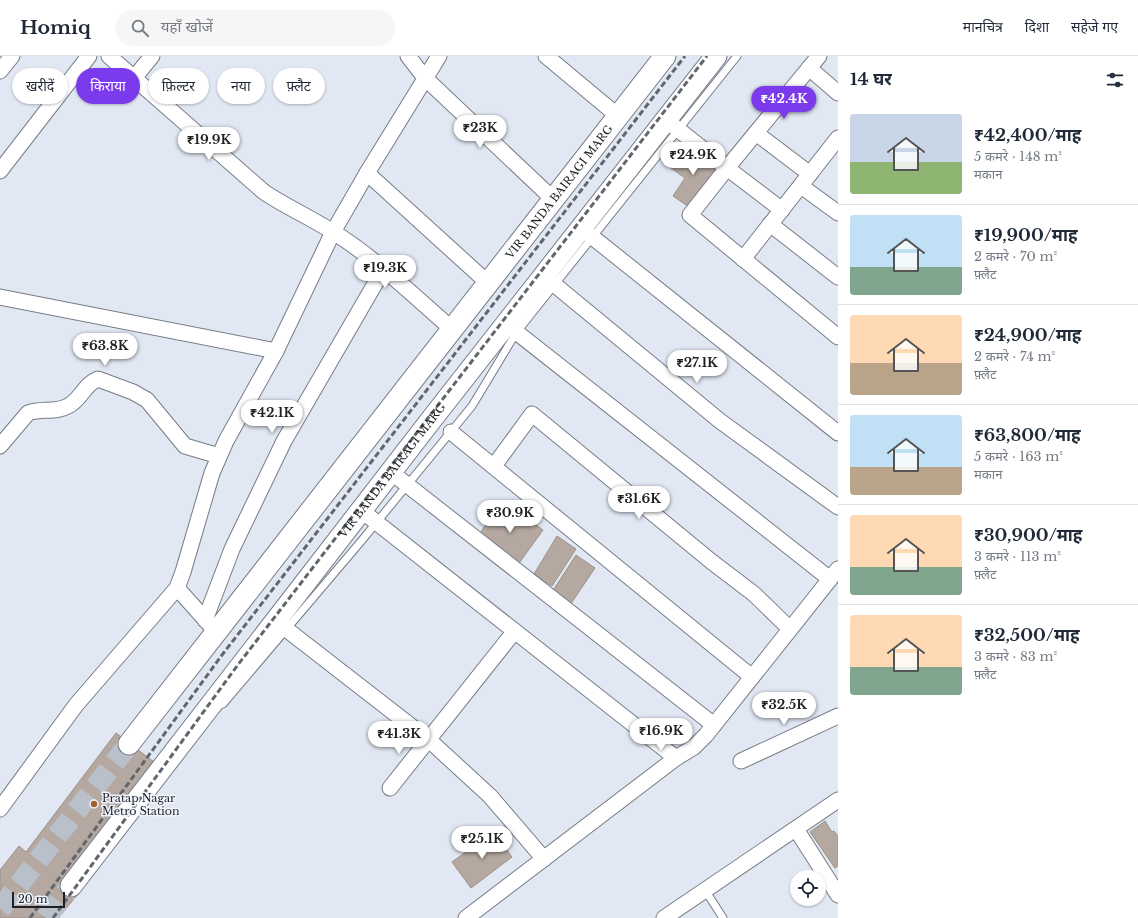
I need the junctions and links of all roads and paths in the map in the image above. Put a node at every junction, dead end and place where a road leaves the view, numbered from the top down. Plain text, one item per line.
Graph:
1 (12, 56) edge
2 (89, 56) edge
3 (109, 56) edge
4 (152, 56) edge
5 (408, 56) edge
6 (439, 56) edge
7 (546, 56) edge
8 (665, 56) edge
9 (716, 56) edge
10 (737, 56) edge
11 (819, 56) edge
12 (123, 68) edge
13 (809, 68) junction
14 (0, 70) edge
15 (140, 71) edge
16 (425, 78) junction
17 (140, 83) edge
18 (838, 93) edge
19 (618, 116) junction
20 (672, 125) junction
21 (756, 132) junction
22 (838, 138) edge
23 (832, 156) edge
24 (727, 168) junction
25 (0, 171) edge
26 (367, 173) junction
27 (805, 180) junction
28 (553, 199) junction
29 (782, 210) junction
30 (838, 214) edge
31 (770, 224) junction
32 (333, 232) junction
33 (587, 232) junction
34 (743, 259) junction
35 (383, 270) junction
36 (838, 277) edge
37 (549, 280) junction
38 (488, 283) junction
39 (0, 297) edge
40 (511, 328) junction
41 (452, 329) junction
42 (838, 335) edge
43 (276, 351) junction
44 (451, 432) junction
45 (838, 433) edge
46 (0, 446) edge
47 (219, 456) junction
48 (494, 466) junction
49 (400, 479) junction
50 (838, 507) edge
51 (369, 517) junction
52 (834, 574) edge
53 (177, 588) junction
54 (211, 626) junction
55 (282, 626) junction
56 (790, 629) junction
57 (514, 632) junction
58 (752, 677) junction
59 (838, 716) edge
60 (714, 725) junction
61 (429, 740) junction
62 (129, 744) tunnel mouth
63 (676, 758) junction
64 (741, 761) dead end
65 (390, 788) dead end
66 (838, 800) edge
67 (0, 809) edge
68 (796, 829) junction
69 (544, 860) junction
70 (71, 886) tunnel mouth
71 (705, 890) junction
72 (838, 895) edge
73 (466, 918) edge
74 (664, 918) edge
75 (723, 918) edge

1 - 14 street
2 - 25 street
3 - 12 street
4 - 15 street
5 - 16 street
6 - 16 street
7 - 19 street
8 - 19 main road, VIR BANDA BAIRAGI MARG
9 - 20 main road, VIR BANDA BAIRAGI MARG
10 - 20 lane
11 - 13 street
13 - 18 street
13 - 21 street
16 - 26 street
16 - 28 street
17 - 32 street
19 - 28 main road, VIR BANDA BAIRAGI MARG
20 - 24 street
20 - 33 main road, VIR BANDA BAIRAGI MARG
21 - 24 street
21 - 27 street
22 - 23 street
23 - 27 street
24 - 29 street
24 - 34 street
26 - 32 street
26 - 38 street
27 - 29 street
27 - 30 street
28 - 38 main road, VIR BANDA BAIRAGI MARG
29 - 31 street
31 - 34 street
31 - 36 street
32 - 35 street
32 - 43 street
33 - 37 main road, VIR BANDA BAIRAGI MARG
33 - 45 street
34 - 42 street
35 - 41 street
35 - 54 street
37 - 40 main road, VIR BANDA BAIRAGI MARG
37 - 50 street
38 - 41 main road, VIR BANDA BAIRAGI MARG
39 - 43 street
40 - 44 lane
40 - 49 main road, VIR BANDA BAIRAGI MARG
40 - 52 street
41 - 54 main road, VIR BANDA BAIRAGI MARG
43 - 47 street
44 - 48 street
44 - 49 lane
46 - 47 street
47 - 53 street
48 - 56 street
48 - 58 street
49 - 51 main road, VIR BANDA BAIRAGI MARG
49 - 60 street
51 - 55 main road, VIR BANDA BAIRAGI MARG
51 - 57 street
52 - 56 street
53 - 54 street
53 - 67 street
54 - 62 main road, VIR BANDA BAIRAGI MARG
55 - 61 street
55 - 70 main road, VIR BANDA BAIRAGI MARG
56 - 58 street
57 - 61 street
57 - 63 street
58 - 60 street
59 - 64 street
60 - 63 street
61 - 65 street
61 - 69 street
63 - 69 street
66 - 68 street
68 - 71 street
68 - 72 street
69 - 73 street
71 - 74 street
71 - 75 lane

